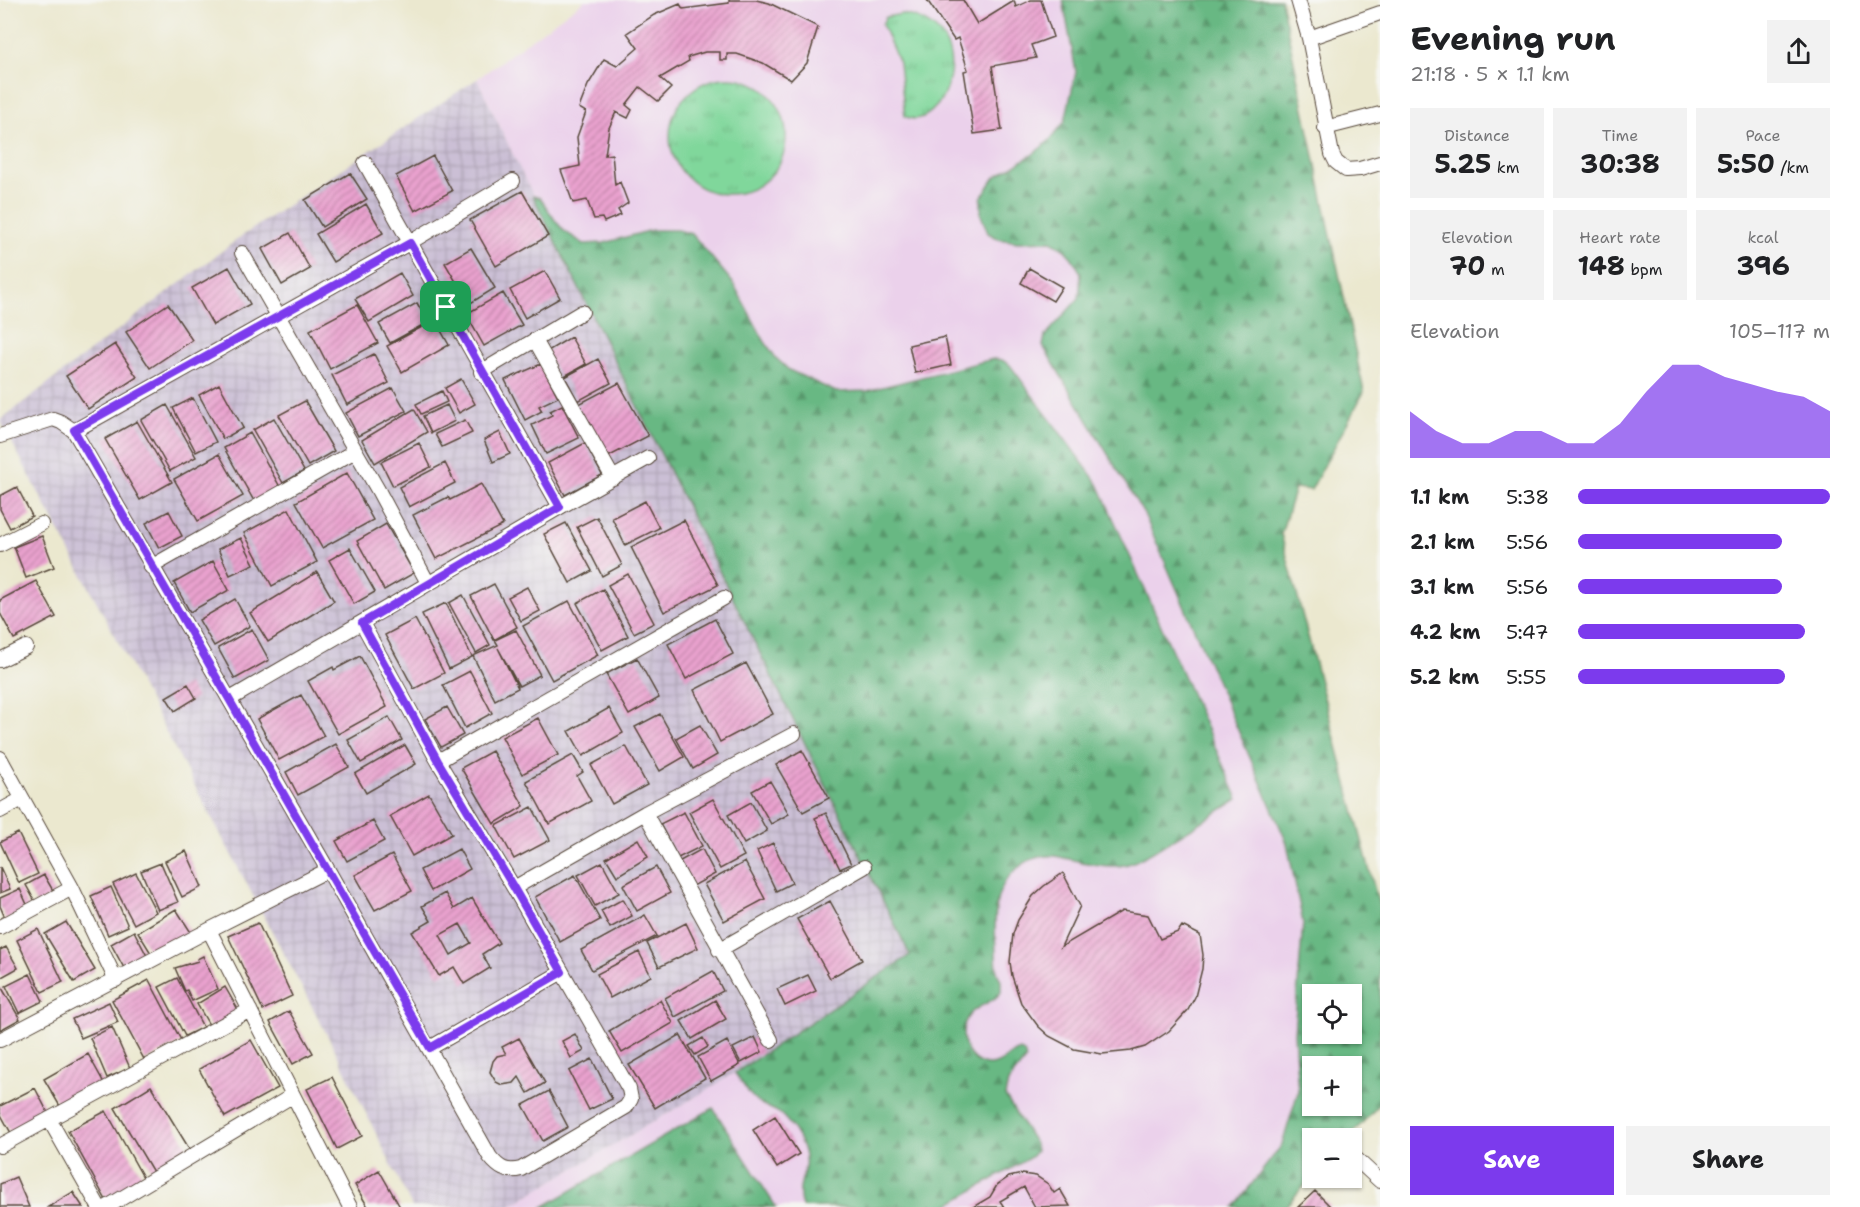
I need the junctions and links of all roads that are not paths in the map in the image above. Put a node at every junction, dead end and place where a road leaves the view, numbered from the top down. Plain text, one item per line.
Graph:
1 (1298, 0) edge
2 (1380, 13) edge
3 (1309, 38) junction
4 (1380, 114) edge
5 (1325, 128) junction
6 (364, 163) dead end
7 (1380, 163) edge
8 (513, 181) dead end
9 (410, 243) junction
10 (242, 253) dead end
11 (582, 312) dead end
12 (278, 315) junction
13 (536, 340) junction
14 (481, 372) junction
15 (74, 430) junction
16 (0, 436) edge
17 (355, 451) junction
18 (648, 458) dead end
19 (613, 478) junction
20 (560, 507) junction
21 (41, 524) dead end
22 (0, 545) edge
23 (151, 567) junction
24 (428, 583) junction
25 (724, 598) dead end
26 (362, 623) junction
27 (26, 647) dead end
28 (0, 660) edge
29 (230, 699) junction
30 (794, 734) dead end
31 (0, 758) edge
32 (438, 761) junction
33 (22, 798) junction
34 (0, 811) edge
35 (645, 813) junction
36 (864, 867) dead end
37 (328, 870) junction
38 (72, 888) junction
39 (514, 888) junction
40 (0, 927) edge
41 (209, 930) junction
42 (720, 950) junction
43 (562, 972) junction
44 (116, 980) junction
45 (250, 1011) junction
46 (0, 1040) edge
47 (771, 1040) dead end
48 (430, 1048) junction
49 (292, 1096) junction
50 (50, 1119) junction
51 (0, 1146) edge
52 (1362, 1164) edge
53 (1380, 1181) edge
54 (99, 1207) edge
55 (107, 1207) edge
56 (350, 1207) edge

1 - 3 street
2 - 3 street
3 - 5 street
4 - 5 street
5 - 7 street
6 - 9 street
8 - 9 street
9 - 12 street
9 - 14 street
10 - 12 street
11 - 13 street
12 - 15 street
12 - 17 street
13 - 14 street
13 - 19 street
14 - 20 street
15 - 16 street
15 - 23 street
17 - 23 street
17 - 24 street
18 - 19 street
19 - 20 street
20 - 24 street
21 - 22 street
23 - 29 street
24 - 26 street
25 - 32 street
26 - 29 street
26 - 32 street
27 - 28 street
29 - 37 street
30 - 35 street
31 - 33 street
32 - 39 street
33 - 34 street
33 - 38 street
35 - 39 street
35 - 42 street
36 - 42 street
37 - 41 street
37 - 48 street
38 - 40 street
38 - 44 street
39 - 43 street
41 - 44 street
41 - 45 street
42 - 47 street
43 - 48 street
43 - 48 street
44 - 46 street
45 - 49 street
45 - 50 street
49 - 55 street
49 - 56 street
50 - 51 street
50 - 54 street
52 - 53 street

